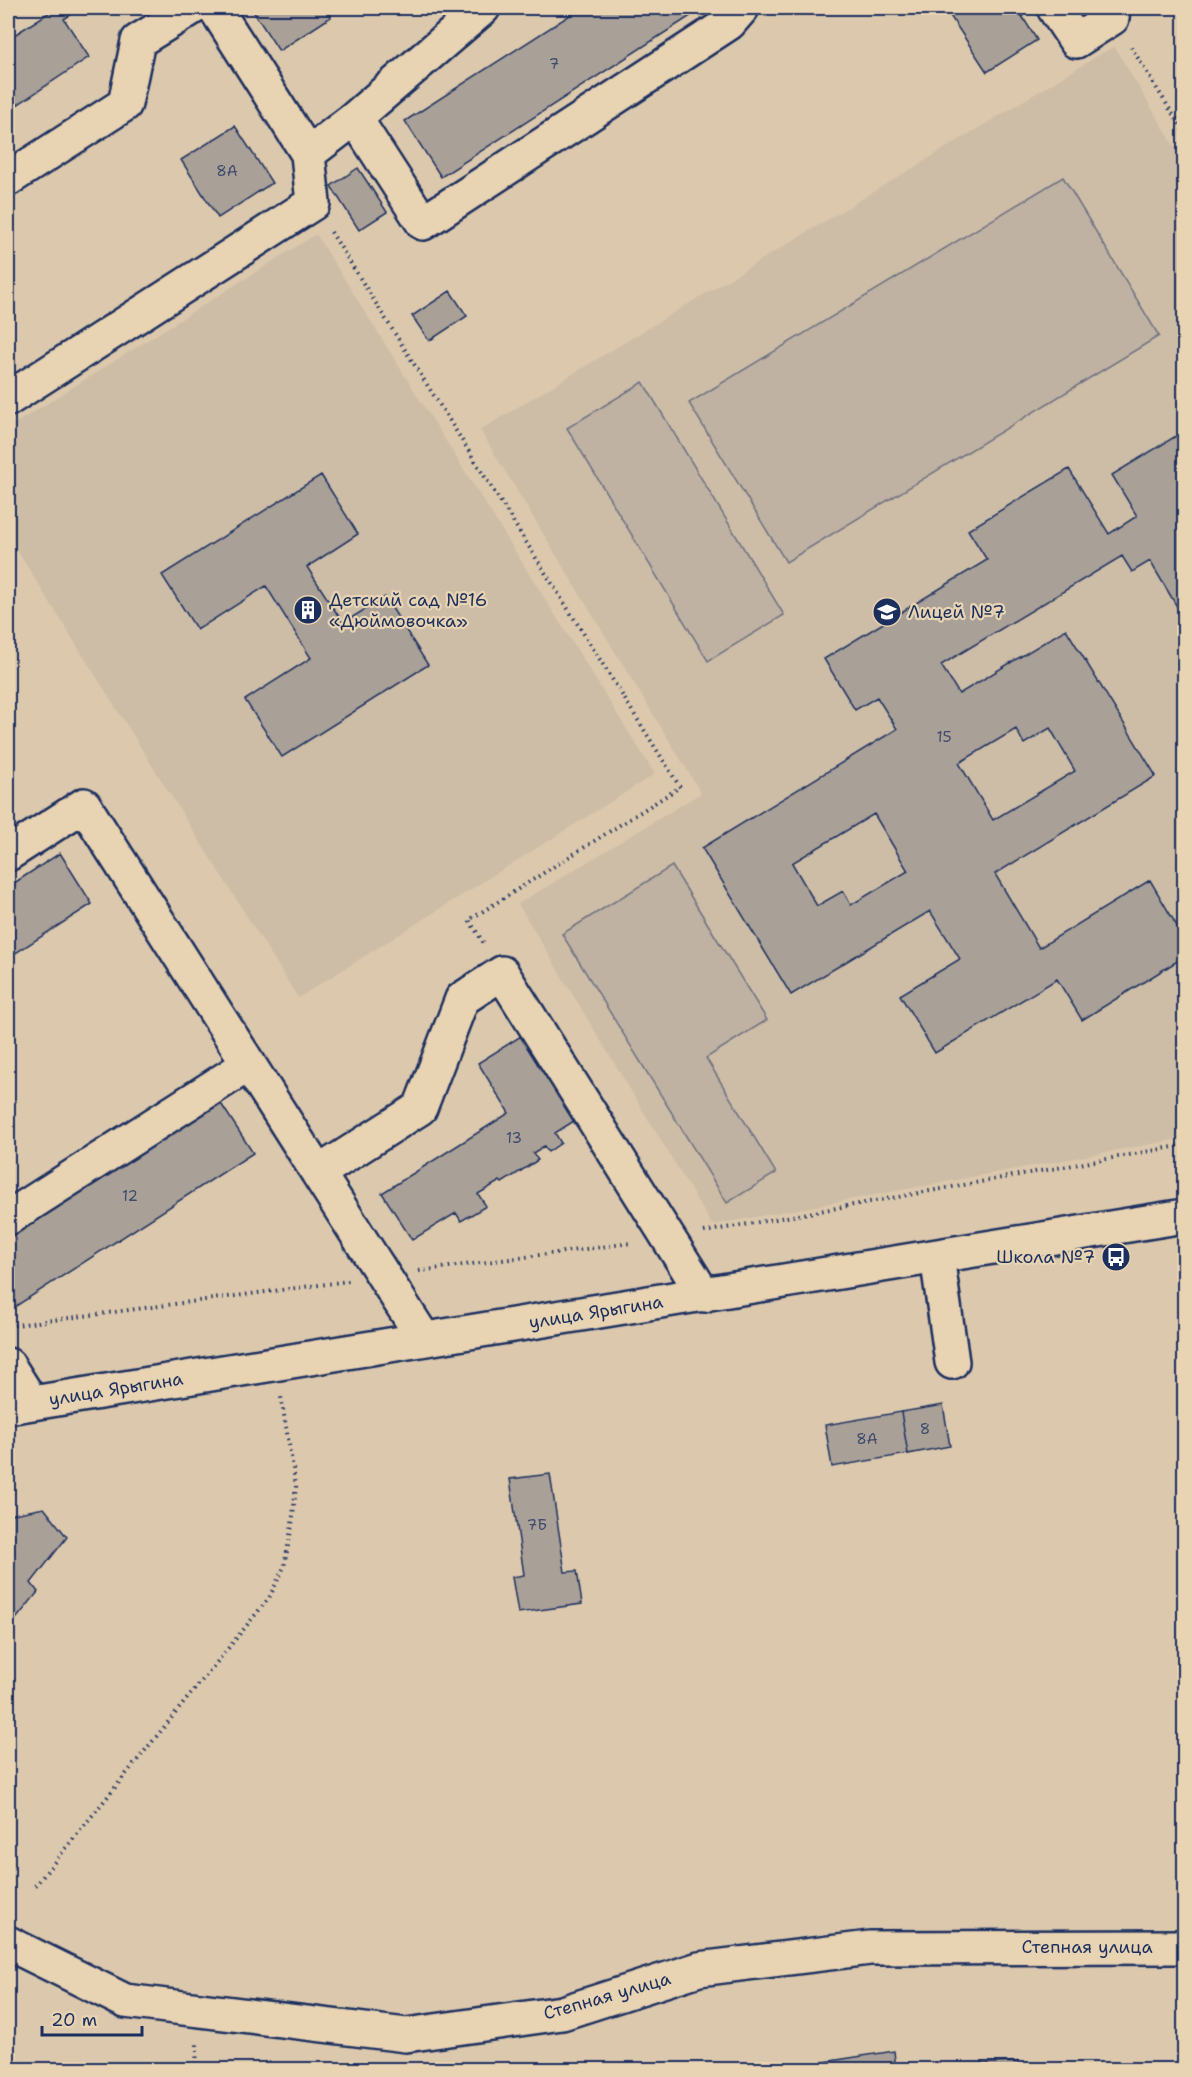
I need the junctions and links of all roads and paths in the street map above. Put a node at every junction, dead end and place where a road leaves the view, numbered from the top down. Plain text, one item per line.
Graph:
1 (192, 8) edge
2 (214, 8) edge
3 (483, 8) edge
4 (742, 8) edge
5 (1054, 8) edge
6 (1113, 13) edge
7 (355, 118) junction
8 (1185, 132) edge
9 (308, 154) junction
10 (8, 179) edge
11 (314, 203) junction
12 (8, 399) edge
13 (8, 854) edge
14 (469, 920) dead end
15 (249, 1064) junction
16 (1185, 1144) edge
17 (318, 1173) junction
18 (1185, 1216) edge
19 (8, 1218) edge
20 (668, 1238) junction
21 (937, 1256) junction
22 (384, 1276) junction
23 (704, 1295) junction
24 (8, 1326) edge
25 (424, 1339) junction
26 (952, 1362) dead end
27 (275, 1363) junction
28 (8, 1365) edge
29 (20, 1405) edge
30 (35, 1886) dead end
31 (8, 1943) edge
32 (1185, 1947) edge

1 - 10 street
2 - 9 street
3 - 7 street
4 - 7 street
5 - 6 street
6 - 8 path
7 - 9 street
9 - 11 street
11 - 12 street
11 - 14 path
13 - 15 street
15 - 17 street
15 - 19 street
16 - 20 path
17 - 20 street
17 - 22 street
18 - 21 street, улица Ярыгина
20 - 22 path
20 - 23 street
21 - 23 street, улица Ярыгина
21 - 26 street
22 - 24 path
22 - 25 street
23 - 25 street, улица Ярыгина
25 - 27 street, улица Ярыгина
27 - 29 street, улица Ярыгина
27 - 30 path
28 - 29 street
31 - 32 street, Степная улица

